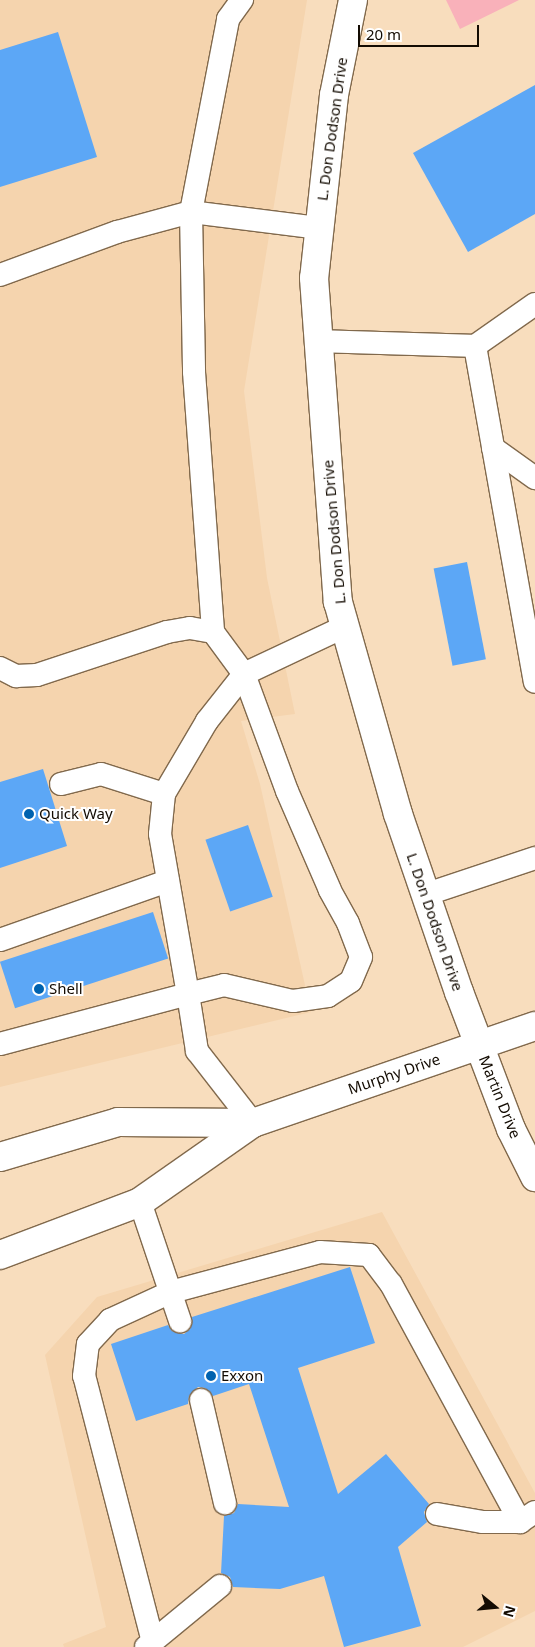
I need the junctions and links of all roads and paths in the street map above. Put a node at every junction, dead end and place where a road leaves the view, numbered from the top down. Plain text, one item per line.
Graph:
1 (242, 0) edge
2 (353, 0) edge
3 (191, 212) junction
4 (320, 228) junction
5 (0, 275) edge
6 (535, 304) edge
7 (319, 341) junction
8 (475, 346) junction
9 (493, 448) junction
10 (535, 478) edge
11 (344, 627) junction
12 (213, 632) junction
13 (0, 668) edge
14 (244, 674) junction
15 (535, 682) edge
16 (61, 784) dead end
17 (164, 794) junction
18 (535, 858) edge
19 (168, 881) junction
20 (426, 894) junction
21 (0, 940) edge
22 (188, 994) junction
23 (535, 1026) edge
24 (0, 1044) edge
25 (478, 1045) junction
26 (253, 1123) junction
27 (0, 1157) edge
28 (535, 1177) edge
29 (140, 1202) junction
30 (0, 1255) edge
31 (171, 1292) junction
32 (180, 1321) dead end
33 (201, 1400) dead end
34 (225, 1503) dead end
35 (437, 1514) dead end
36 (528, 1517) edge
37 (220, 1586) dead end
38 (149, 1644) edge

1 - 3 lane
2 - 4 street, L. Don Dodson Drive
3 - 4 lane
3 - 5 lane
3 - 12 lane
4 - 7 street, L. Don Dodson Drive
6 - 8 lane
7 - 8 lane
7 - 11 street, L. Don Dodson Drive
8 - 9 lane
9 - 10 lane
9 - 15 lane
11 - 14 lane
11 - 20 street, L. Don Dodson Drive
12 - 13 lane
12 - 14 lane
14 - 17 lane
14 - 22 lane
16 - 17 lane
17 - 19 lane
18 - 20 lane
19 - 21 lane
19 - 22 lane
20 - 25 street, L. Don Dodson Drive
22 - 24 lane
22 - 26 lane
23 - 25 street, Murphy Drive
25 - 26 street, Murphy Drive
25 - 28 street, Martin Drive
26 - 27 street, Murphy Drive
26 - 29 street, Murphy Drive
29 - 30 street, Murphy Drive
29 - 31 lane
31 - 32 lane
31 - 36 lane
31 - 38 lane
33 - 34 lane
35 - 36 lane
37 - 38 lane

